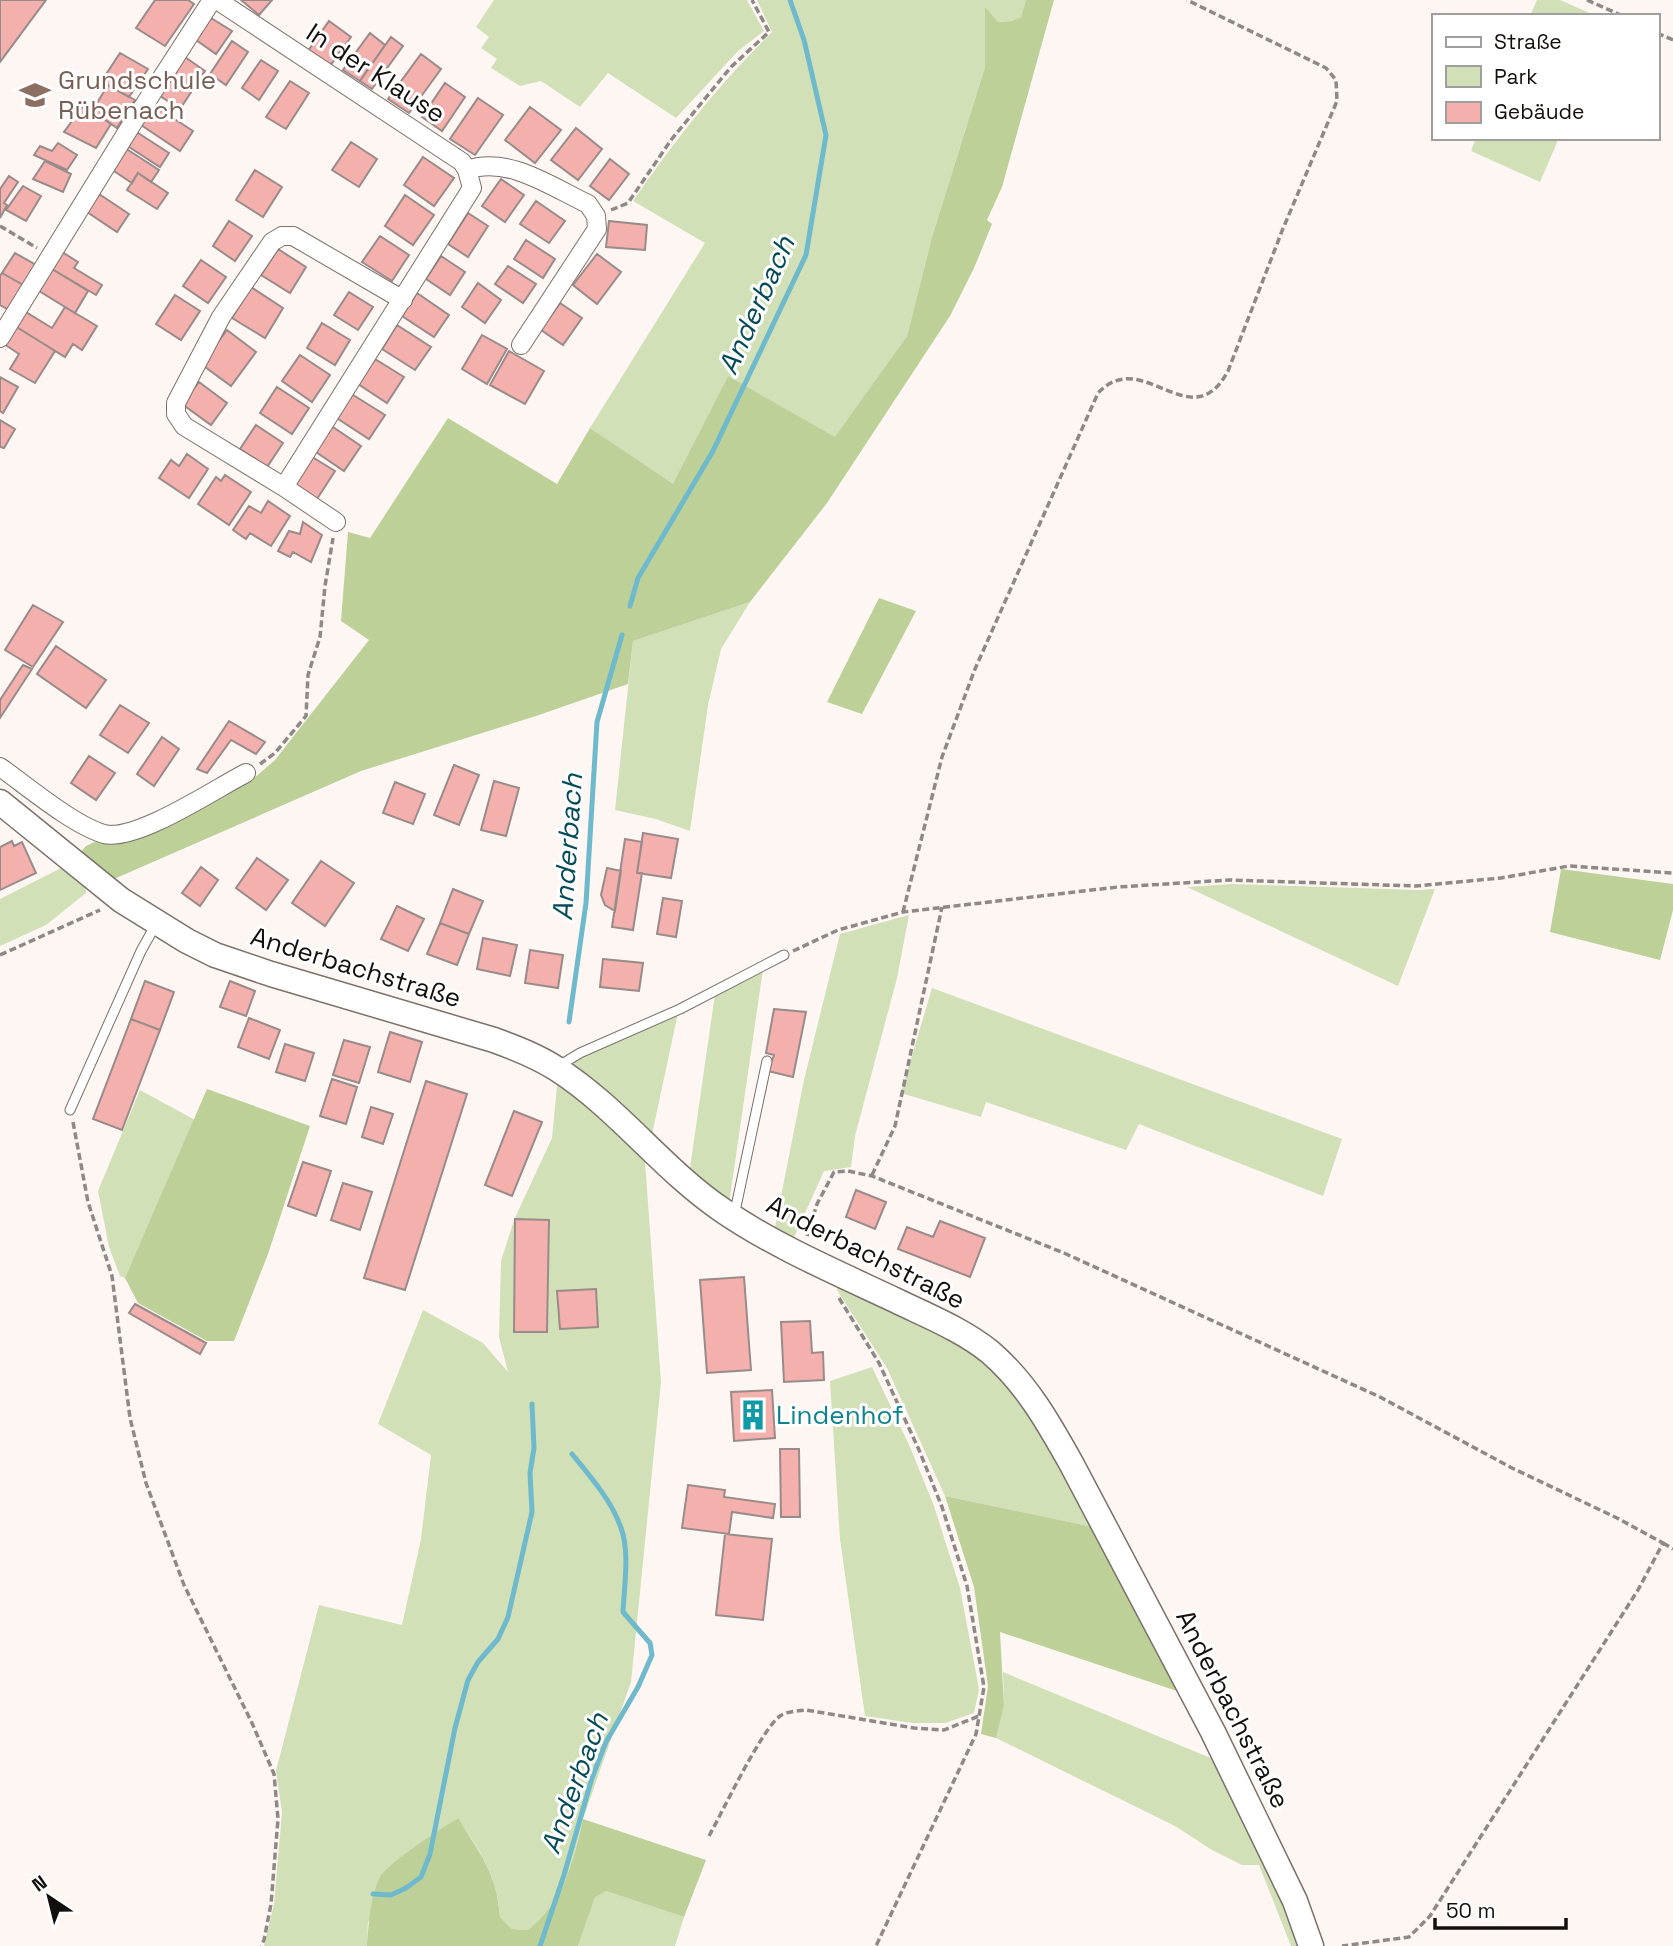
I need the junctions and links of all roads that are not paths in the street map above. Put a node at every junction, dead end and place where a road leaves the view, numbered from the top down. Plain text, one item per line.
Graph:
1 (212, 0) edge
2 (218, 0) edge
3 (467, 170) junction
4 (403, 300) junction
5 (0, 338) edge
6 (521, 346) dead end
7 (284, 487) junction
8 (336, 522) road end
9 (0, 767) edge
10 (246, 773) road end
11 (1, 804) edge
12 (156, 922) junction
13 (784, 955) road end
14 (767, 1061) dead end
15 (556, 1068) junction
16 (70, 1110) road end
17 (734, 1218) junction
18 (1311, 1946) edge

1 - 5 street
2 - 3 street, In der Klause
3 - 4 street
3 - 6 street
4 - 7 street
4 - 7 street
7 - 8 street
9 - 10 street
11 - 12 main road, Anderbachstraße
12 - 15 main road, Anderbachstraße
12 - 16 lane
13 - 15 lane
14 - 17 lane
15 - 17 main road, Anderbachstraße
17 - 18 main road, Anderbachstraße

